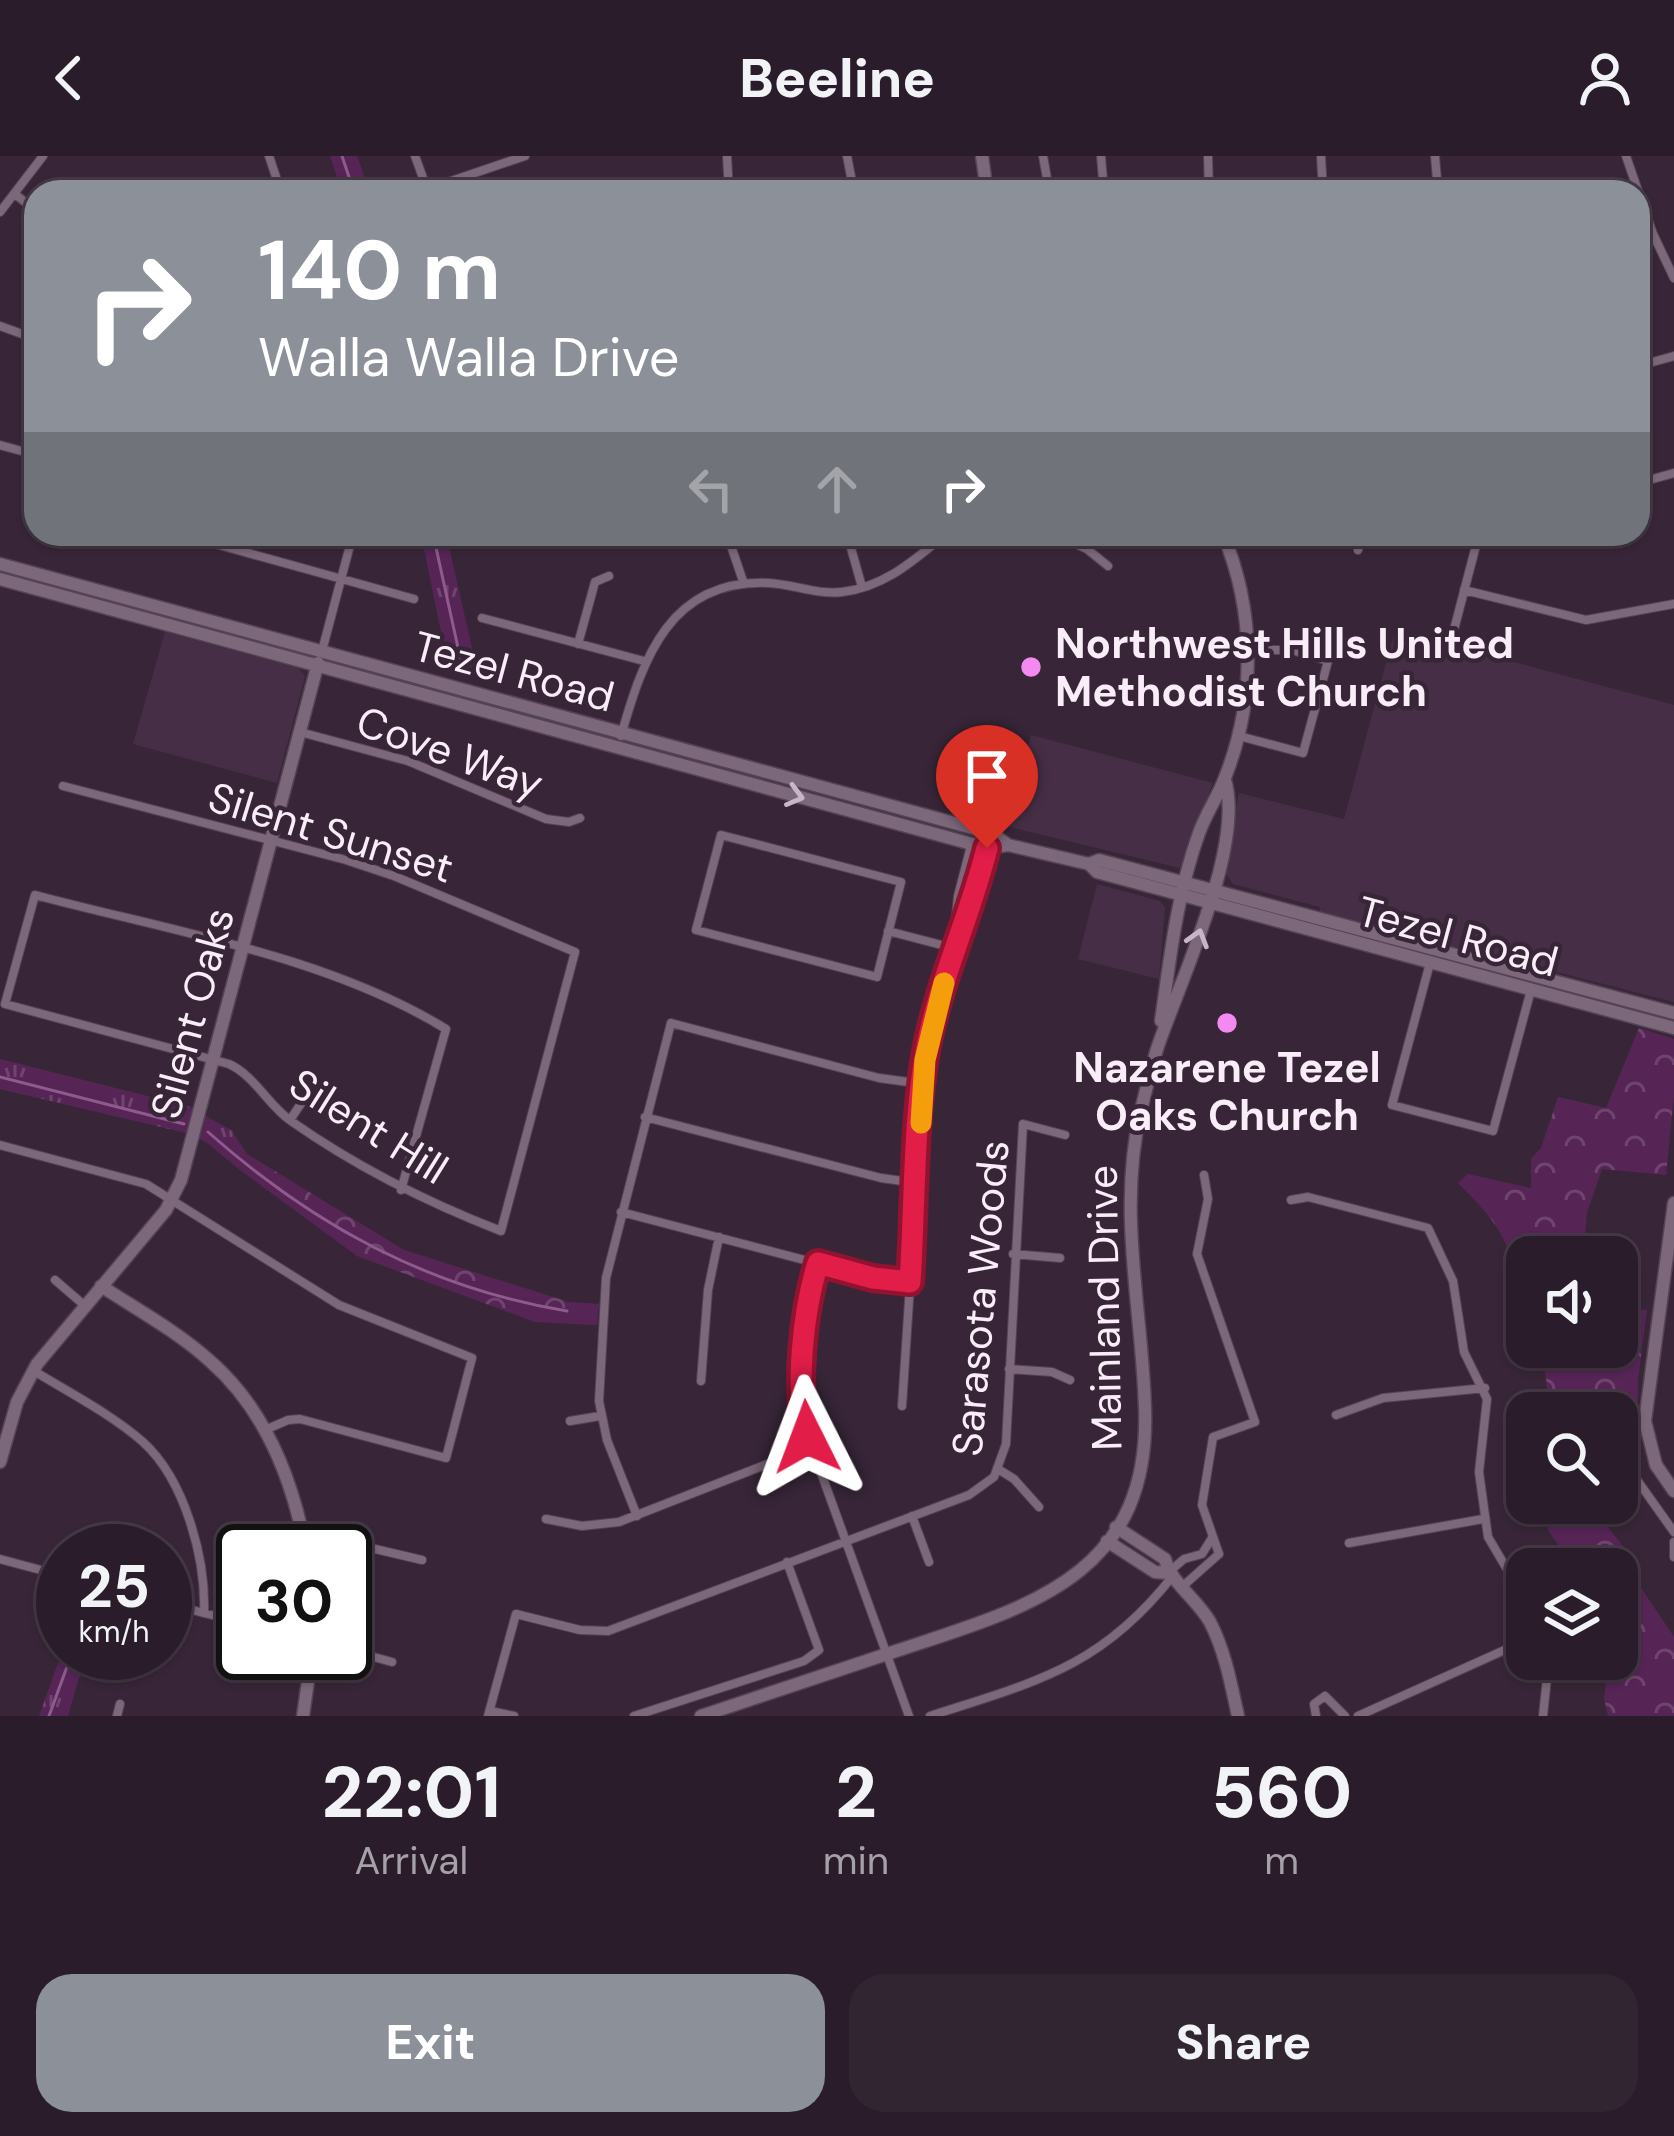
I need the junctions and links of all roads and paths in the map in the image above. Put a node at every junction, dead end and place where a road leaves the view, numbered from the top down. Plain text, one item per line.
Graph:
1 (525, 156) edge
2 (456, 180) edge
3 (24, 182) edge
4 (15, 194) junction
5 (24, 201) edge
6 (0, 212) edge
7 (1650, 225) edge
8 (1653, 234) junction
9 (1650, 235) edge
10 (1674, 243) edge
11 (1660, 249) junction
12 (1674, 278) edge
13 (229, 546) edge
14 (350, 546) edge
15 (732, 546) edge
16 (850, 546) edge
17 (931, 546) edge
18 (1080, 546) edge
19 (1227, 546) edge
20 (1359, 546) edge
21 (1476, 546) edge
22 (1358, 550) dead end
23 (0, 564) edge
24 (1108, 566) dead end
25 (609, 575) dead end
26 (342, 578) junction
27 (0, 579) edge
28 (745, 584) junction
29 (862, 587) junction
30 (1464, 590) junction
31 (414, 598) dead end
32 (1674, 604) edge
33 (482, 618) dead end
34 (578, 644) junction
35 (1450, 644) dead end
36 (1248, 650) junction
37 (320, 659) junction
38 (644, 661) junction
39 (300, 732) junction
40 (1239, 736) junction
41 (619, 741) junction
42 (1225, 780) junction
43 (63, 786) dead end
44 (580, 818) dead end
45 (976, 829) junction
46 (991, 832) junction
47 (272, 841) junction
48 (972, 844) junction
49 (1008, 845) junction
50 (987, 848) junction
51 (1184, 888) junction
52 (1210, 895) junction
53 (888, 932) junction
54 (952, 948) junction
55 (243, 950) junction
56 (1430, 963) junction
57 (1531, 990) junction
58 (1674, 1013) edge
59 (1674, 1028) edge
60 (1156, 1052) junction
61 (214, 1060) junction
62 (923, 1084) junction
63 (304, 1099) dead end
64 (645, 1117) junction
65 (290, 1120) junction
66 (1065, 1135) dead end
67 (0, 1144) edge
68 (1204, 1175) dead end
69 (917, 1183) junction
70 (401, 1190) junction
71 (173, 1198) junction
72 (1292, 1200) dead end
73 (1674, 1203) edge
74 (621, 1211) junction
75 (1673, 1219) edge
76 (501, 1231) joint
77 (719, 1237) junction
78 (1013, 1254) junction
79 (1060, 1258) dead end
80 (818, 1263) junction
81 (55, 1280) dead end
82 (910, 1282) junction
83 (101, 1286) junction
84 (84, 1305) junction
85 (1009, 1369) junction
86 (33, 1370) junction
87 (1070, 1380) dead end
88 (701, 1381) dead end
89 (1484, 1388) junction
90 (902, 1406) dead end
91 (1336, 1415) dead end
92 (601, 1416) junction
93 (570, 1421) dead end
94 (265, 1430) junction
95 (811, 1447) junction
96 (0, 1462) edge
97 (998, 1469) junction
98 (1638, 1481) edge
99 (1674, 1491) edge
100 (1039, 1508) dead end
101 (637, 1516) junction
102 (912, 1516) junction
103 (546, 1519) dead end
104 (1484, 1519) junction
105 (299, 1524) edge
106 (1116, 1527) junction
107 (1674, 1532) edge
108 (1212, 1537) junction
109 (1107, 1541) junction
110 (847, 1542) junction
111 (1674, 1542) edge
112 (1349, 1543) dead end
113 (372, 1548) edge
114 (1674, 1557) edge
115 (0, 1559) edge
116 (422, 1560) dead end
117 (787, 1562) junction
118 (929, 1562) dead end
119 (36, 1569) edge
120 (1506, 1573) edge
121 (1175, 1579) junction
122 (192, 1610) edge
123 (204, 1613) junction
124 (216, 1616) edge
125 (1506, 1649) edge
126 (889, 1654) junction
127 (372, 1656) edge
128 (392, 1662) dead end
129 (308, 1680) edge
130 (1547, 1680) edge
131 (120, 1704) dead end
132 (489, 1713) edge
133 (117, 1716) edge
134 (303, 1716) edge
135 (514, 1716) edge
136 (634, 1716) edge
137 (701, 1716) edge
138 (909, 1716) edge
139 (930, 1716) edge
140 (1238, 1716) edge
141 (1316, 1716) edge
142 (1345, 1716) edge
143 (1358, 1716) edge
144 (1543, 1716) edge

1 - 2 street
3 - 4 street
4 - 5 street
4 - 6 street
7 - 8 street
8 - 9 street
8 - 11 street
10 - 11 street
11 - 12 street
13 - 26 street
14 - 26 street, Silent Oaks
15 - 28 street
16 - 29 street
17 - 29 street
18 - 24 street
19 - 36 main road
20 - 22 street
21 - 30 street
23 - 37 main road, Tezel Road
25 - 34 street
26 - 31 street
26 - 37 street, Silent Oaks
27 - 37 main road, Tezel Road
28 - 29 street
28 - 38 street
30 - 32 street
30 - 35 street
33 - 34 street
34 - 38 street
36 - 40 main road
36 - 40 street
37 - 39 main road, Silent Oaks
37 - 41 main road, Tezel Road
38 - 41 street
39 - 44 street, Cove Way
39 - 47 main road, Silent Oaks
40 - 42 main road
41 - 45 main road, Tezel Road
41 -> 48 main road, Tezel Road
42 - 51 main road, Mainland Drive
42 - 52 main road, Mainland Drive
43 - 47 street, Silent Sunset
45 - 46 main road, Tezel Road
45 - 48 street
46 - 49 main road, Tezel Road
46 - 50 street
47 - 55 main road, Silent Oaks
47 - 76 street, Silent Sunset
48 - 50 main road, Tezel Road
48 - 54 street
49 - 50 main road, Tezel Road
49 - 51 main road, Tezel Road
50 - 54 street
51 - 52 main road, Tezel Road
51 - 60 main road, Mainland Drive
52 - 56 main road, Tezel Road
52 - 58 main road, Tezel Road
60 -> 52 main road, Mainland Drive
53 - 53 street
53 - 54 street
54 - 62 street
55 - 61 main road, Silent Oaks
55 - 61 street, Silent Hill
55 - 70 street
56 - 57 main road, Tezel Road
56 - 57 street
57 - 59 main road, Tezel Road
60 - 106 main road, Mainland Drive
61 - 65 street, Silent Hill
61 - 71 main road, Silent Oaks
62 - 64 street
62 - 69 street
63 - 65 street
64 - 69 street
64 - 74 street
65 - 70 street, Silent Hill
66 - 78 street, Sarasota Woods
67 - 71 street
68 - 108 street
69 - 82 street
70 - 76 street, Silent Hill
71 - 83 main road, Silent Oaks
71 - 94 street
72 - 89 street
73 - 75 main road
74 - 77 street
74 - 92 street
75 - 99 main road
77 - 80 street
77 - 88 street
78 - 79 street
78 - 85 street, Sarasota Woods
80 - 82 street
80 - 95 street
81 - 84 street
82 - 90 street
83 - 84 main road, Silent Oaks
83 - 94 main road
84 - 86 main road, Silent Oaks
85 - 87 street
85 - 97 street, Sarasota Woods
86 - 96 main road, Silent Oaks
86 - 123 street
89 - 91 street
89 - 104 street
92 - 93 street
92 - 101 street
94 - 105 main road
95 - 101 street
95 - 110 street
97 - 100 street
97 - 102 street, Sarasota Woods
98 - 107 street
101 - 103 street
102 - 110 street, Sarasota Woods
102 - 118 street
104 - 112 street
104 - 120 street
106 - 109 main road, Mainland Drive
106 - 121 main road
108 - 121 street
108 - 121 street
109 - 121 main road
109 - 126 main road, Mainland Drive
110 - 117 street, Sarasota Woods
110 - 126 street
111 - 114 street
113 - 116 street
115 - 119 street
117 - 132 street, Sarasota Woods
117 - 136 street
121 - 139 street
121 - 140 main road
122 - 123 street
123 - 124 street
125 - 143 street
126 - 137 main road, Mainland Drive
126 - 138 street
127 - 128 street
129 - 134 main road
130 - 144 street
131 - 133 street
132 - 135 street
141 - 142 street

